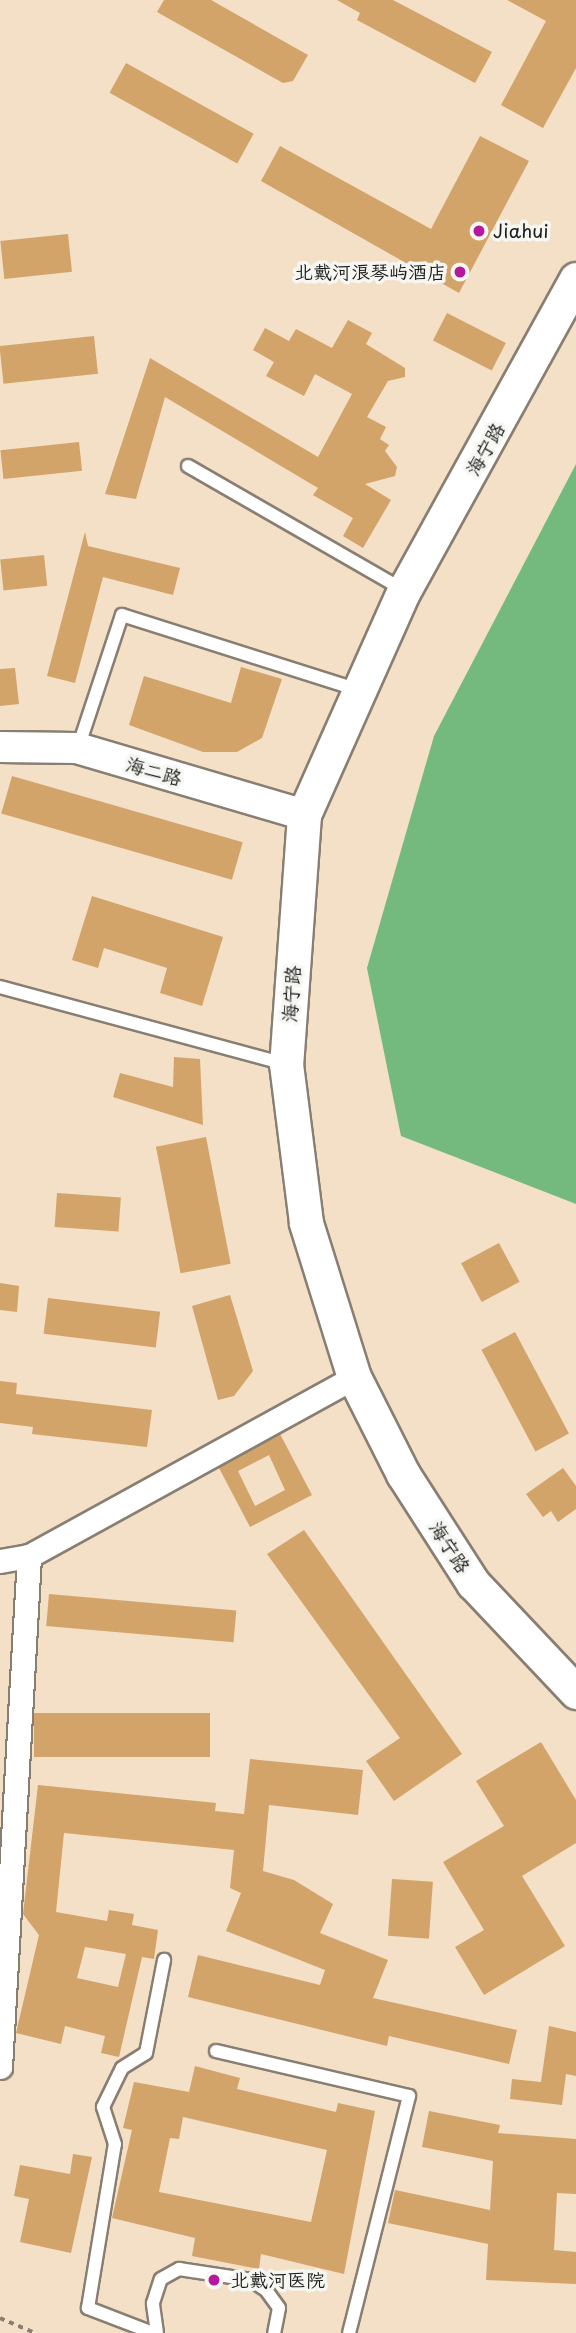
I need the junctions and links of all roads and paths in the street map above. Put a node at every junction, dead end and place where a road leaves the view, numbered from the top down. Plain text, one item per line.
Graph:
1 (576, 279) edge
2 (188, 466) dead end
3 (404, 590) junction
4 (358, 691) junction
5 (0, 747) edge
6 (78, 748) junction
7 (304, 815) junction
8 (0, 987) edge
9 (286, 1064) junction
10 (354, 1377) junction
11 (29, 1556) junction
12 (0, 1561) edge
13 (576, 1692) edge
14 (164, 1960) dead end
15 (216, 2051) dead end
16 (0, 2067) edge
17 (0, 2318) edge
18 (36, 2333) edge
19 (155, 2333) edge
20 (274, 2333) edge
21 (349, 2333) edge

1 - 3 main road, 海宁路
2 - 3 lane
3 - 4 main road, 海宁路
4 - 6 lane
4 - 7 main road, 海宁路
5 - 6 street, 海二路
6 - 7 street, 海二路
7 - 9 main road, 海宁路
8 - 9 lane
9 - 10 main road, 海宁路
10 - 11 street
10 - 13 main road, 海宁路
11 - 12 street
11 - 16 street
14 - 19 lane
15 - 21 lane
17 - 18 path
19 - 20 lane

